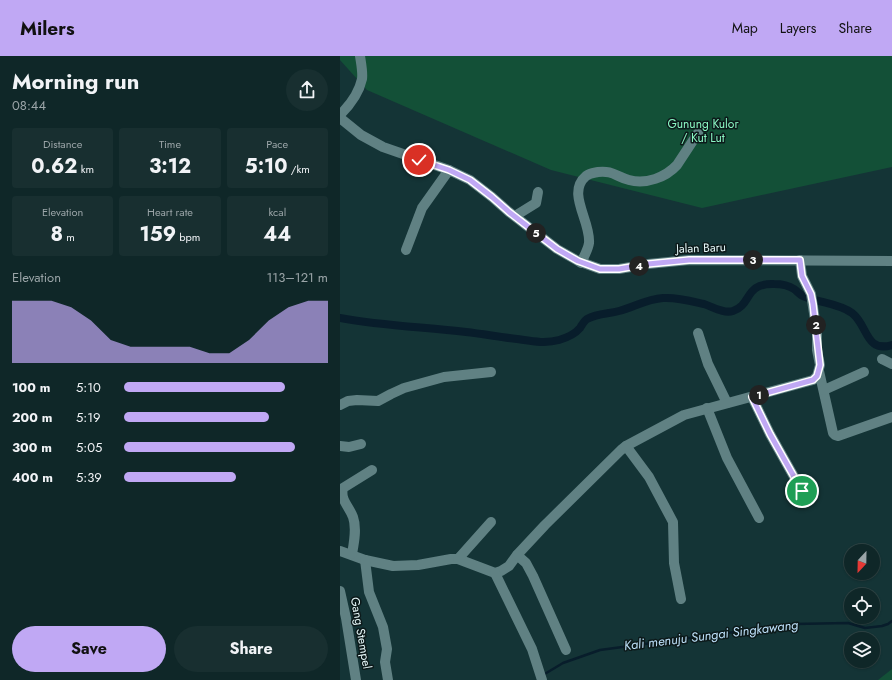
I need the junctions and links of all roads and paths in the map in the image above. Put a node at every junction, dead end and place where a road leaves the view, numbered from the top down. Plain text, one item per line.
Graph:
1 (360, 56) edge
2 (340, 115) edge
3 (340, 118) edge
4 (698, 133) dead end
5 (449, 170) junction
6 (538, 192) dead end
7 (515, 216) junction
8 (406, 250) dead end
9 (800, 260) junction
10 (892, 261) edge
11 (581, 262) junction
12 (698, 333) dead end
13 (882, 359) dead end
14 (892, 364) edge
15 (819, 371) junction
16 (491, 372) dead end
17 (864, 372) dead end
18 (824, 390) junction
19 (752, 397) junction
20 (727, 404) junction
21 (340, 405) edge
22 (707, 408) junction
23 (892, 417) edge
24 (361, 444) dead end
25 (340, 446) edge
26 (626, 446) junction
27 (372, 470) dead end
28 (802, 491) dead end
29 (759, 518) dead end
30 (491, 522) dead end
31 (340, 551) edge
32 (352, 554) junction
33 (517, 555) junction
34 (458, 559) junction
35 (365, 560) junction
36 (495, 573) junction
37 (340, 591) edge
38 (681, 598) dead end
39 (566, 650) dead end
40 (356, 680) edge
41 (388, 680) edge
42 (542, 680) edge

1 - 2 street
3 - 5 street, Jalan Baru
4 - 11 street
5 - 7 street, Jalan Baru
5 - 8 street
6 - 7 street
7 - 11 street, Jalan Baru
9 - 10 street, Jalan Baru
9 - 11 street, Jalan Baru
9 - 15 street
12 - 20 street
13 - 14 street
15 - 18 street
15 - 19 street
16 - 21 street
17 - 18 street
18 - 23 street
19 - 20 street
19 - 28 street
20 - 22 street
22 - 26 street
22 - 29 street
24 - 25 street
26 - 33 street
26 - 38 street
27 - 32 street
30 - 34 street
31 - 32 street
32 - 35 street
33 - 36 street
33 - 39 street
34 - 35 street
34 - 36 street
35 - 41 street
36 - 42 street
37 - 40 street, Gang Stempel

